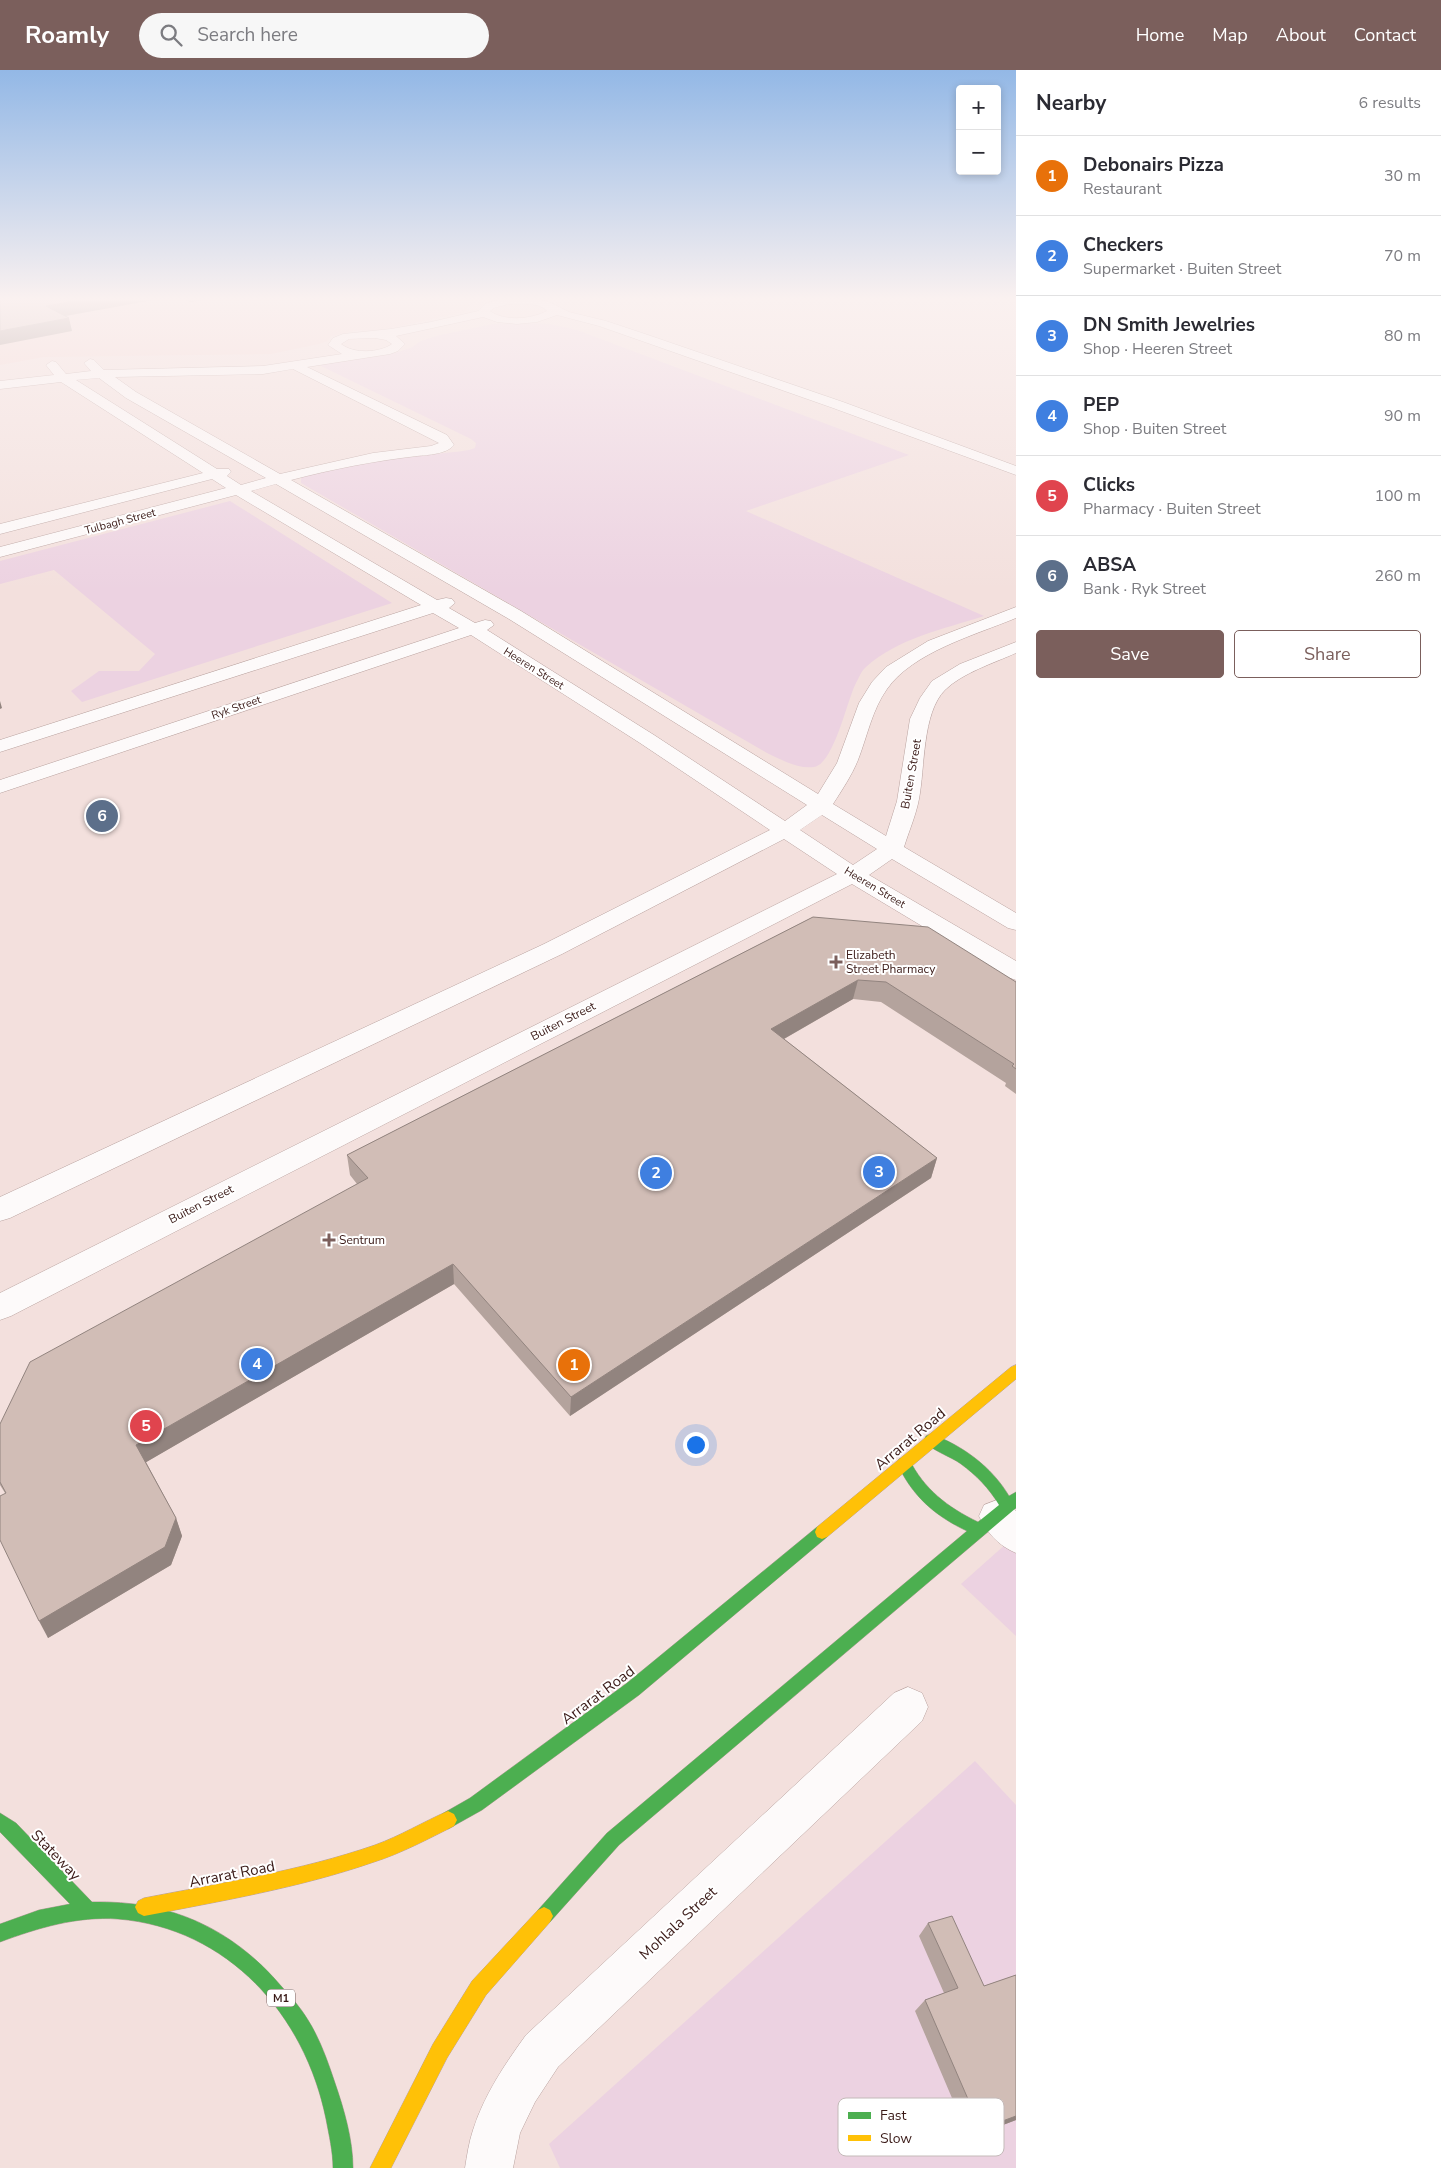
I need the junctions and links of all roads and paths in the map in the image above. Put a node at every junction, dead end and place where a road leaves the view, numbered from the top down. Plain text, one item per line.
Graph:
1 (100, 395) edge
2 (131, 395) edge
3 (355, 395) edge
4 (809, 395) edge
5 (838, 405) junction
6 (812, 412) dead end
7 (251, 465) junction
8 (1016, 471) edge
9 (214, 474) junction
10 (277, 480) junction
11 (239, 490) junction
12 (0, 528) edge
13 (0, 552) edge
14 (476, 592) junction
15 (434, 606) junction
16 (1016, 612) edge
17 (515, 615) junction
18 (980, 627) junction
19 (473, 629) junction
20 (1016, 645) edge
21 (0, 746) edge
22 (0, 787) edge
23 (822, 805) junction
24 (784, 831) junction
25 (892, 849) junction
26 (853, 874) junction
27 (1016, 923) edge
28 (756, 924) junction
29 (802, 925) edge
30 (913, 934) edge
31 (962, 939) junction
32 (1016, 972) edge
33 (0, 1210) edge
34 (0, 1307) edge
35 (1016, 1371) edge
36 (931, 1440) junction
37 (904, 1463) junction
38 (1003, 1517) edge
39 (908, 1707) dead end
40 (0, 1822) edge
41 (88, 1910) junction
42 (128, 1910) junction
43 (0, 1933) edge
44 (343, 2168) edge
45 (380, 2168) edge
46 (489, 2168) edge

1 - 9 street, Heeren Street
2 - 7 street
3 - 10 street, Tulbagh Street
4 - 5 street
5 - 6 street
5 - 8 street
7 - 9 street, Tulbagh Street
7 - 10 street
9 - 11 street, Heeren Street
9 - 12 street, Tulbagh Street
10 - 11 street, Tulbagh Street
10 - 14 street
11 - 13 street, Tulbagh Street
11 - 15 street, Heeren Street
14 - 15 street
14 - 17 street
15 - 19 street, Heeren Street
15 - 21 street
16 - 18 street
17 - 19 street, Ryk Street
17 - 23 street
18 - 20 street
18 - 23 street
19 - 22 street, Ryk Street
19 - 24 street, Heeren Street
20 - 25 street, Buiten Street
23 - 24 street
23 - 25 street
24 - 26 street, Heeren Street
24 - 33 street
25 - 26 street, Buiten Street
25 - 27 street
26 - 28 street, Buiten Street
26 - 31 street, Heeren Street
28 - 29 street
28 - 34 street, Buiten Street
30 - 31 street
31 - 32 street, Heeren Street
35 - 36 street, Arrarat Road
36 - 37 street, Arrarat Road
36 - 38 street
37 - 38 street
37 - 42 street, Arrarat Road
38 - 45 street
39 - 46 street, Mohlala Street
40 - 41 street, Stateway
41 - 42 street, M1
41 - 43 street, M1
42 - 44 street, M1

